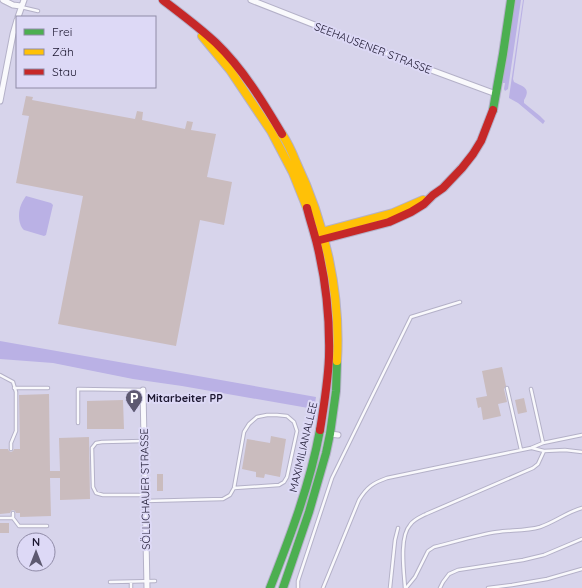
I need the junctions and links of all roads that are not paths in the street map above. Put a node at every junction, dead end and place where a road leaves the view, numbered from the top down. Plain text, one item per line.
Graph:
1 (3, 0) edge
2 (24, 0) edge
3 (163, 0) edge
4 (251, 0) edge
5 (511, 0) edge
6 (21, 6) junction
7 (38, 11) dead end
8 (18, 16) edge
9 (186, 18) junction
10 (16, 24) edge
11 (496, 94) junction
12 (0, 101) edge
13 (324, 235) junction
14 (315, 238) junction
15 (460, 302) dead end
16 (0, 375) edge
17 (14, 388) junction
18 (48, 388) dead end
19 (507, 388) dead end
20 (531, 389) dead end
21 (143, 390) joint
22 (78, 423) dead end
23 (582, 435) edge
24 (144, 441) junction
25 (543, 443) junction
26 (531, 448) junction
27 (11, 449) dead end
28 (521, 450) junction
29 (544, 451) junction
30 (582, 452) edge
31 (234, 488) junction
32 (145, 495) junction
33 (145, 501) junction
34 (582, 508) edge
35 (13, 513) dead end
36 (0, 518) edge
37 (13, 518) junction
38 (47, 526) dead end
39 (398, 528) dead end
40 (582, 539) edge
41 (582, 570) edge
42 (155, 581) dead end
43 (110, 582) dead end
44 (131, 582) junction
45 (147, 582) junction
46 (131, 588) edge
47 (147, 588) edge
48 (270, 588) edge
49 (283, 588) edge
50 (298, 588) edge
51 (324, 588) edge
52 (390, 588) edge
53 (405, 588) edge
54 (440, 588) edge
55 (488, 588) edge

1 - 6 street
2 - 6 street
3 - 9 main road, MAXIMILIANALLEE
4 - 11 street, SEEHAUSENER STRASSE
5 - 11 main road
6 - 7 lane
6 - 8 street
9 - 13 main road, MAXIMILIANALLEE
9 - 14 main road, MAXIMILIANALLEE
10 - 12 street
11 - 13 main road
13 - 14 main road
13 - 49 main road, MAXIMILIANALLEE
14 - 48 main road, MAXIMILIANALLEE
15 - 50 lane
16 - 17 lane
17 - 18 lane
17 - 27 lane
19 - 28 lane
20 - 25 lane
21 - 22 lane
21 - 24 street, SÖLLICHAUER STRASSE
23 - 25 lane
24 - 32 street, SÖLLICHAUER STRASSE
24 - 32 lane
25 - 26 lane
26 - 28 lane
26 - 29 lane
28 - 51 lane
29 - 30 lane
29 - 53 lane
31 - 31 lane
31 - 33 lane
32 - 33 street, SÖLLICHAUER STRASSE
33 - 45 street, SÖLLICHAUER STRASSE
34 - 53 lane
35 - 37 lane
36 - 37 lane
37 - 38 lane
39 - 52 lane
40 - 54 lane
41 - 55 lane
42 - 45 lane
43 - 44 lane
44 - 45 lane
44 - 46 lane
45 - 47 street, SÖLLICHAUER STRASSE

